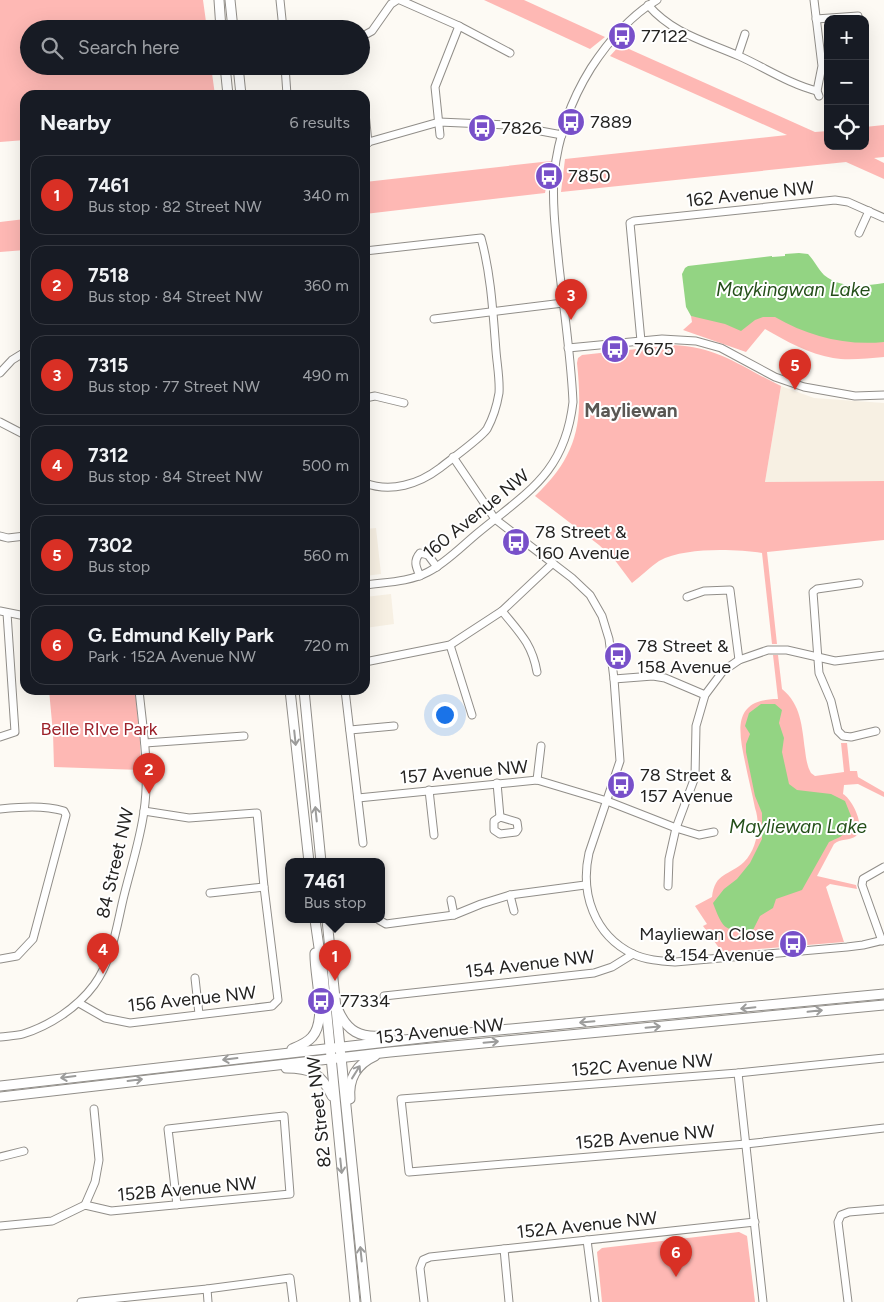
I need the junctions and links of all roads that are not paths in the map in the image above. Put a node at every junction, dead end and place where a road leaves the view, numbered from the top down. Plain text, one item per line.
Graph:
1 (218, 0) edge
2 (230, 0) edge
3 (280, 0) edge
4 (398, 0) edge
5 (657, 0) edge
6 (814, 0) edge
7 (648, 5) junction
8 (824, 18) edge
9 (816, 19) junction
10 (220, 20) edge
11 (233, 20) edge
12 (282, 20) edge
13 (458, 26) junction
14 (370, 32) edge
15 (745, 34) dead end
16 (510, 53) dead end
17 (738, 56) junction
18 (226, 75) edge
19 (239, 75) edge
20 (286, 75) edge
21 (227, 90) edge
22 (240, 90) edge
23 (287, 90) edge
24 (438, 122) junction
25 (440, 135) dead end
26 (562, 135) junction
27 (370, 142) edge
28 (869, 211) junction
29 (884, 218) edge
30 (859, 233) dead end
31 (370, 250) edge
32 (563, 303) junction
33 (492, 311) junction
34 (434, 320) dead end
35 (641, 342) junction
36 (568, 348) junction
37 (20, 355) edge
38 (0, 373) edge
39 (884, 394) edge
40 (370, 397) edge
41 (404, 403) dead end
42 (0, 422) edge
43 (20, 432) edge
44 (453, 457) junction
45 (370, 484) edge
46 (495, 519) junction
47 (0, 536) edge
48 (20, 537) edge
49 (553, 563) junction
50 (437, 567) junction
51 (420, 576) junction
52 (370, 584) edge
53 (859, 584) dead end
54 (687, 597) dead end
55 (502, 611) junction
56 (3, 612) edge
57 (20, 615) edge
58 (450, 645) junction
59 (884, 656) edge
60 (819, 658) junction
61 (739, 660) junction
62 (370, 661) edge
63 (537, 672) dead end
64 (614, 679) junction
65 (140, 695) edge
66 (291, 695) edge
67 (304, 695) edge
68 (346, 695) edge
69 (705, 695) junction
70 (472, 715) dead end
71 (394, 726) dead end
72 (350, 730) junction
73 (876, 731) dead end
74 (244, 736) dead end
75 (0, 737) edge
76 (145, 743) junction
77 (541, 746) dead end
78 (537, 780) junction
79 (497, 783) junction
80 (429, 790) junction
81 (358, 798) junction
82 (607, 801) junction
83 (0, 809) edge
84 (144, 811) junction
85 (500, 817) dead end
86 (676, 828) junction
87 (714, 832) dead end
88 (434, 835) dead end
89 (363, 843) dead end
90 (309, 858) edge
91 (321, 858) edge
92 (884, 867) edge
93 (586, 885) junction
94 (668, 886) dead end
95 (264, 887) junction
96 (210, 893) dead end
97 (510, 895) junction
98 (450, 900) dead end
99 (514, 911) dead end
100 (454, 915) junction
101 (327, 923) edge
102 (384, 923) edge
103 (315, 924) edge
104 (883, 940) edge
105 (633, 954) junction
106 (0, 960) edge
107 (195, 978) dead end
108 (884, 994) edge
109 (384, 996) dead end
110 (79, 1003) junction
111 (336, 1005) junction
112 (884, 1005) edge
113 (199, 1014) junction
114 (457, 1034) junction
115 (0, 1037) edge
116 (340, 1047) junction
117 (329, 1048) junction
118 (390, 1052) junction
119 (278, 1053) junction
120 (341, 1057) junction
121 (330, 1058) junction
122 (884, 1058) edge
123 (213, 1072) junction
124 (738, 1073) junction
125 (0, 1086) edge
126 (0, 1097) edge
127 (334, 1100) junction
128 (94, 1109) dead end
129 (884, 1128) edge
130 (746, 1144) junction
131 (24, 1152) dead end
132 (0, 1157) edge
133 (353, 1171) junction
134 (409, 1172) joint
135 (85, 1205) junction
136 (177, 1205) junction
137 (884, 1209) edge
138 (755, 1222) junction
139 (0, 1226) edge
140 (587, 1240) junction
141 (504, 1249) junction
142 (207, 1289) junction
143 (81, 1302) edge
144 (208, 1302) edge
145 (293, 1302) edge
146 (355, 1302) edge
147 (366, 1302) edge
148 (424, 1302) edge
149 (509, 1302) edge
150 (594, 1302) edge
151 (763, 1302) edge
152 (848, 1302) edge

1 - 10 main road
2 - 11 main road
3 - 12 street
4 - 13 street
4 - 14 street
5 - 7 street, 160 Avenue NW
6 - 9 street
7 - 17 street
7 - 26 street, 160 Avenue NW
8 - 9 street
9 - 17 street
13 - 16 street
13 - 24 street
15 - 17 street
18 - 21 main road
19 - 22 main road
20 - 23 street
24 - 25 street
24 - 26 street
24 - 27 street
26 - 32 street, 160 Avenue NW
28 - 29 street, 162 Avenue NW
28 - 30 street
28 - 35 street, 162 Avenue NW
31 - 33 street
32 - 33 street
32 - 36 street, 160 Avenue NW
33 - 34 street
33 - 44 street
35 - 36 street
35 - 39 street
36 - 46 street, 160 Avenue NW
37 - 38 street
40 - 41 street
42 - 43 street
44 - 45 street
44 - 46 street
46 - 49 street
46 - 50 street, 160 Avenue NW
47 - 48 street
49 - 55 street
49 - 64 street
50 - 51 street, 160 Avenue NW
50 - 51 street
51 - 52 street, 160 Avenue NW
53 - 60 street
54 - 61 street
55 - 58 street
55 - 63 street
56 - 57 street
56 - 75 street
58 - 62 street
58 - 70 street
59 - 60 street
60 - 61 street
60 - 73 street
61 - 69 street
64 - 69 street
64 - 82 street
65 - 76 street, 84 Street NW
66 -> 90 main road
91 -> 67 main road
68 - 72 street
69 - 86 street
71 - 72 street
72 - 81 street
74 - 76 street
76 - 84 street, 84 Street NW
77 - 78 street
78 - 79 street, 157 Avenue NW
78 - 82 street, 157 Avenue NW
79 - 80 street, 157 Avenue NW
79 - 85 street
80 - 81 street, 157 Avenue NW
80 - 88 street
81 - 89 street
82 - 86 street, 157 Avenue NW
82 - 93 street
83 - 106 street
84 - 95 street
84 - 110 street, 84 Street NW
86 - 87 street, 157 Avenue NW
86 - 94 street
92 - 104 street
93 - 97 street
93 - 105 street
95 - 96 street
95 - 113 street, 156 Avenue NW
97 - 99 street
97 - 100 street
98 - 100 street
100 - 102 street
101 - 111 main road, 82 Street NW
103 - 117 main road, 82 Street NW
103 - 119 main road
104 - 105 street
105 - 109 street, 154 Avenue NW
107 - 113 street
108 -> 114 main road, 153 Avenue NW
110 - 113 street, 156 Avenue NW
110 - 115 street
111 - 114 main road
111 - 116 main road, 82 Street NW
118 -> 112 main road, 153 Avenue NW
114 - 116 main road, 153 Avenue NW
116 - 117 main road, 153 Avenue NW
116 - 120 main road, 82 Street NW
117 - 119 main road, 153 Avenue NW
117 - 121 main road, 82 Street NW
118 - 120 main road, 153 Avenue NW
133 -> 118 main road
119 -> 125 main road, 153 Avenue NW
120 - 121 main road, 153 Avenue NW
120 - 133 main road, 82 Street NW
121 - 123 main road, 153 Avenue NW
121 - 127 main road, 82 Street NW
122 - 124 street, 152C Avenue NW
126 -> 123 main road, 153 Avenue NW
123 - 127 main road
124 - 130 street
124 - 134 street, 152C Avenue NW
127 -> 146 main road, 82 Street NW
128 - 135 street
129 - 130 street, 152B Avenue NW
130 - 134 street, 152B Avenue NW
130 - 138 street
131 - 132 street
147 -> 133 main road, 82 Street NW
135 - 136 street, 152B Avenue NW
135 - 139 street
136 - 136 street, 152B Avenue NW
137 - 152 street
138 - 140 street, 152A Avenue NW
138 - 151 street
140 - 141 street, 152A Avenue NW
140 - 150 street
141 - 148 street, 152A Avenue NW
141 - 149 street
142 - 143 street
142 - 144 street
142 - 145 street

